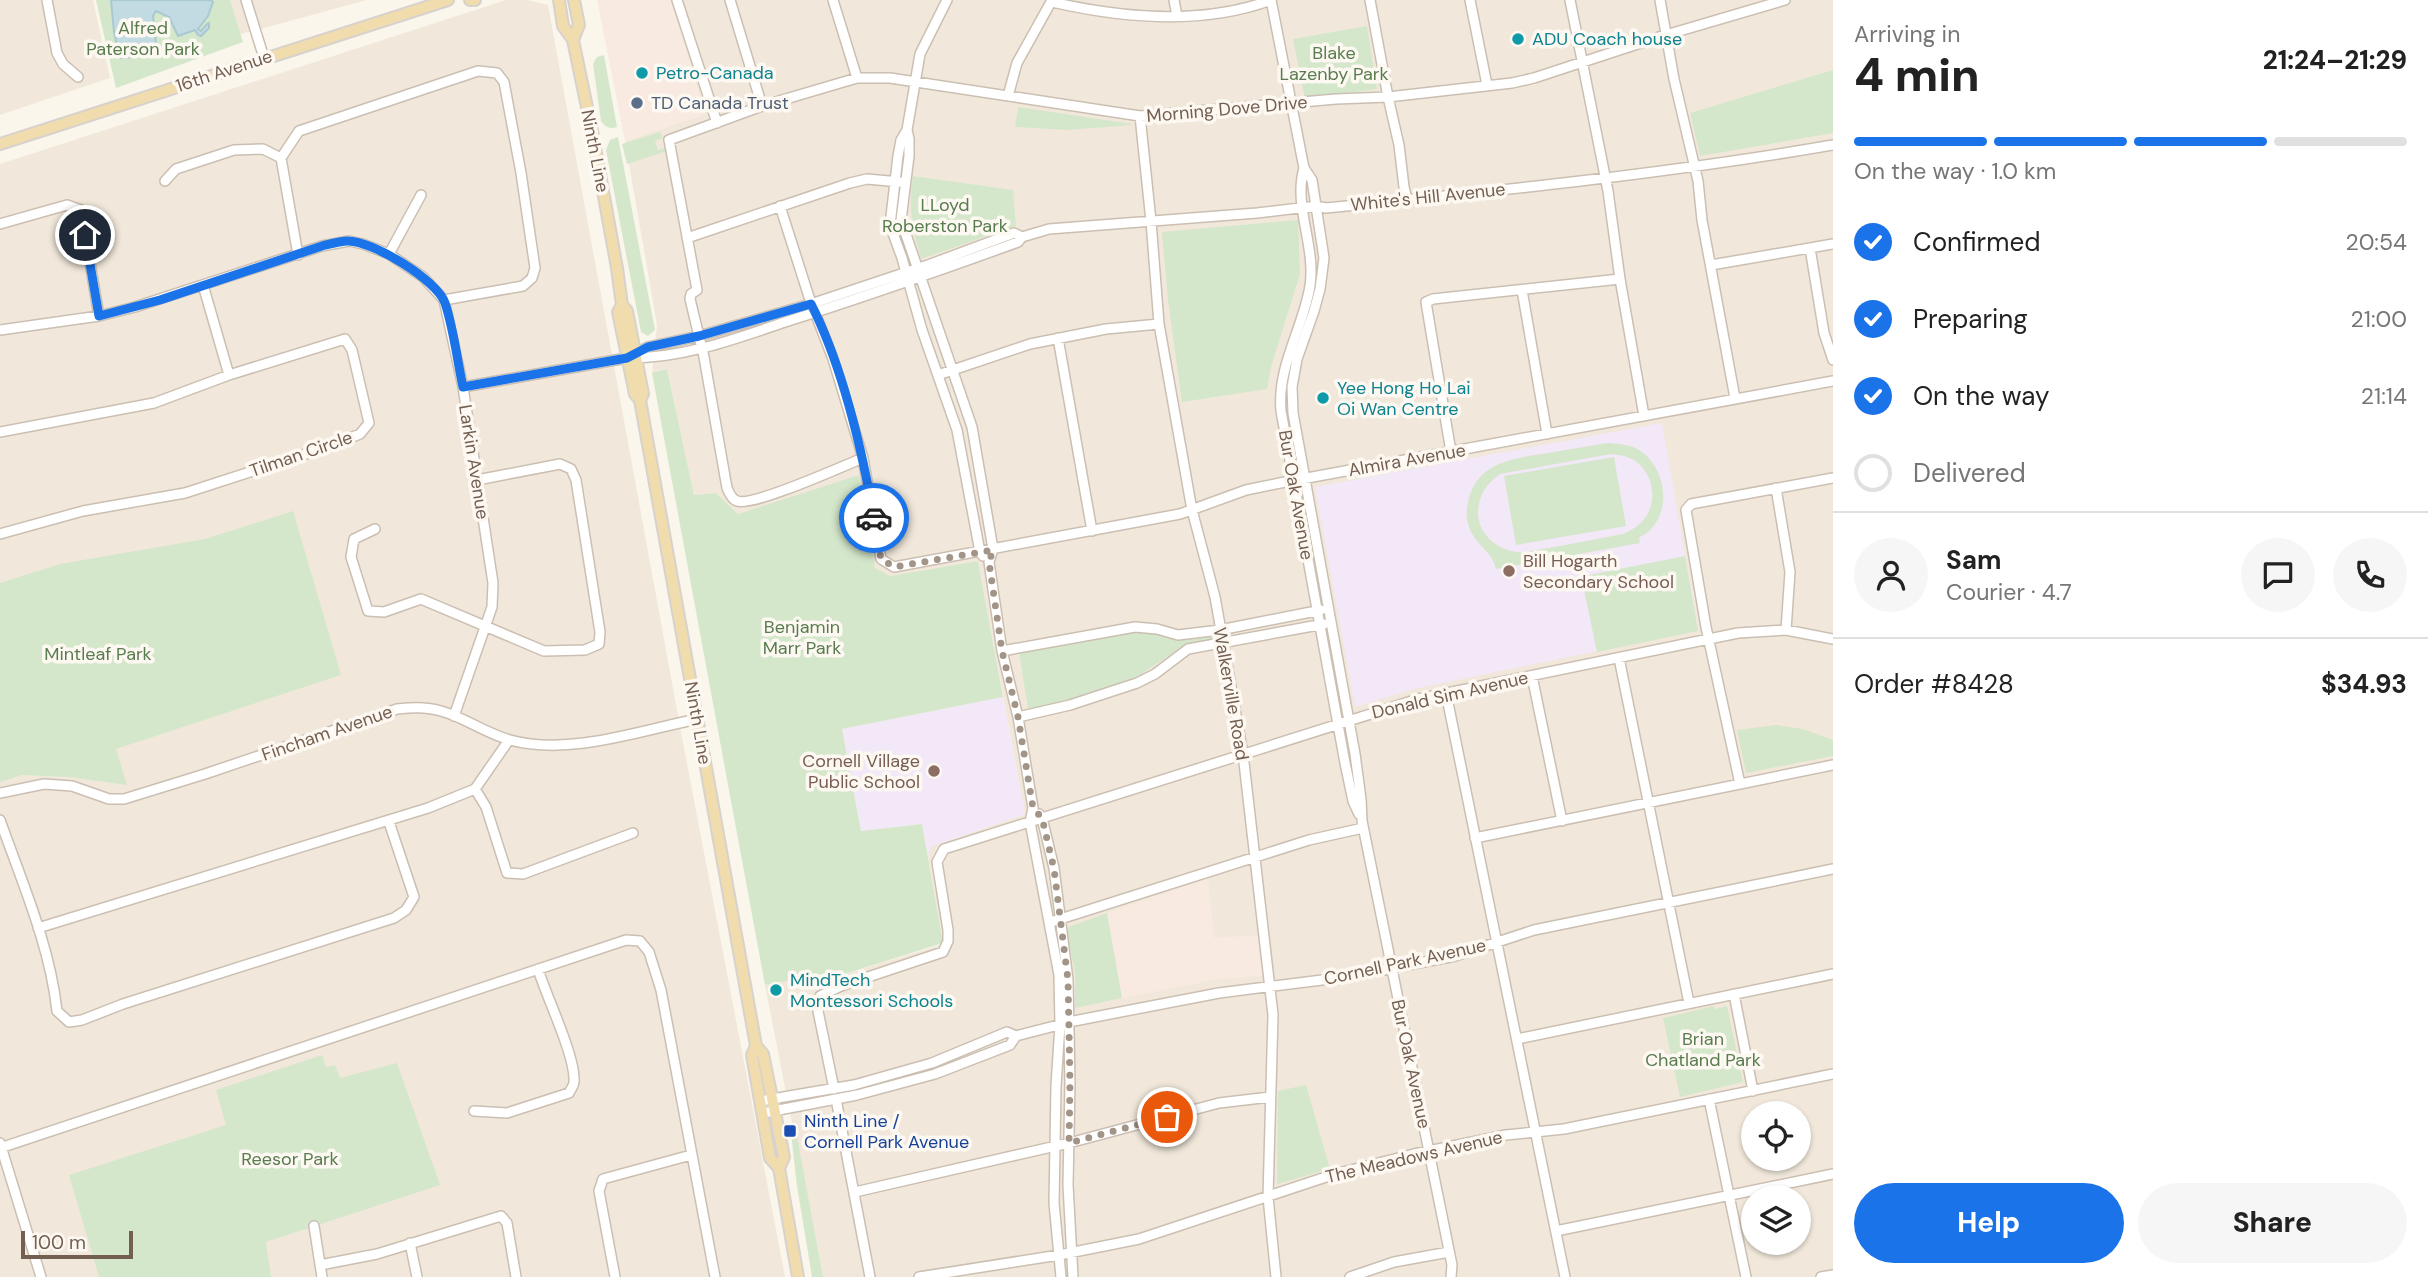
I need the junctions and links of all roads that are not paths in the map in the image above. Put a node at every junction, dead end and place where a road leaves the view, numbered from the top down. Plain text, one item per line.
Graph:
1 (47, 0) edge
2 (246, 0) edge
3 (448, 0) edge
4 (559, 0) edge
5 (574, 0) edge
6 (677, 0) edge
7 (730, 0) edge
8 (833, 0) edge
9 (947, 0) edge
10 (1174, 0) edge
11 (1271, 0) edge
12 (1370, 0) edge
13 (1470, 0) edge
14 (1570, 0) edge
15 (1660, 0) edge
16 (1785, 0) edge
17 (1052, 1) edge
18 (1177, 16) junction
19 (1667, 34) junction
20 (573, 40) junction
21 (264, 58) junction
22 (1581, 62) junction
23 (78, 77) dead end
24 (857, 78) junction
25 (915, 83) junction
26 (1487, 85) junction
27 (1008, 96) junction
28 (1388, 97) junction
29 (1290, 103) junction
30 (762, 106) junction
31 (1140, 116) junction
32 (717, 122) junction
33 (907, 130) junction
34 (0, 144) edge
35 (1833, 145) edge
36 (281, 158) junction
37 (1304, 168) junction
38 (1695, 168) junction
39 (1605, 178) junction
40 (165, 181) dead end
41 (894, 182) junction
42 (905, 182) junction
43 (421, 195) dead end
44 (1407, 199) junction
45 (780, 206) junction
46 (1316, 206) junction
47 (1304, 208) junction
48 (1151, 221) junction
49 (0, 224) edge
50 (687, 238) junction
51 (1833, 244) edge
52 (1810, 248) junction
53 (389, 254) junction
54 (298, 255) junction
55 (1711, 265) junction
56 (920, 272) junction
57 (906, 276) junction
58 (1620, 279) junction
59 (203, 285) junction
60 (1522, 290) junction
61 (444, 300) junction
62 (813, 308) junction
63 (99, 316) junction
64 (1159, 324) junction
65 (0, 330) edge
66 (699, 336) junction
67 (1058, 338) junction
68 (702, 348) junction
69 (633, 357) junction
70 (1833, 360) edge
71 (953, 369) junction
72 (229, 375) junction
73 (938, 375) junction
74 (1833, 381) edge
75 (463, 387) junction
76 (1735, 398) junction
77 (1644, 416) junction
78 (0, 432) edge
79 (1547, 434) junction
80 (1451, 452) junction
81 (863, 458) junction
82 (1305, 478) junction
83 (1833, 478) edge
84 (477, 480) junction
85 (1293, 480) junction
86 (1776, 488) junction
87 (1192, 510) junction
88 (375, 529) dead end
89 (1092, 531) junction
90 (0, 534) edge
91 (986, 551) junction
92 (1328, 609) junction
93 (1317, 611) junction
94 (1331, 623) junction
95 (1320, 625) junction
96 (487, 626) junction
97 (1220, 630) junction
98 (1786, 630) junction
99 (1709, 639) junction
100 (1833, 639) edge
101 (1223, 643) junction
102 (1002, 651) junction
103 (1619, 658) junction
104 (1532, 676) junction
105 (1446, 693) junction
106 (454, 716) junction
107 (1018, 717) junction
108 (697, 719) junction
109 (1349, 720) junction
110 (1338, 724) junction
111 (509, 740) junction
112 (1243, 754) junction
113 (1833, 765) edge
114 (1740, 784) junction
115 (475, 789) junction
116 (0, 793) edge
117 (1648, 803) junction
118 (0, 820) edge
119 (1036, 820) junction
120 (1562, 821) junction
121 (389, 822) junction
122 (1362, 824) junction
123 (633, 833) dead end
124 (1475, 838) junction
125 (1256, 857) junction
126 (1833, 869) edge
127 (1669, 902) junction
128 (1059, 919) junction
129 (1049, 922) junction
130 (38, 928) junction
131 (1497, 942) junction
132 (1392, 968) junction
133 (538, 970) junction
134 (1833, 974) edge
135 (1268, 986) junction
136 (1734, 994) junction
137 (1689, 1003) junction
138 (1065, 1023) junction
139 (1016, 1036) junction
140 (1517, 1039) junction
141 (1833, 1074) edge
142 (834, 1089) junction
143 (1753, 1091) junction
144 (1270, 1097) junction
145 (836, 1099) junction
146 (1709, 1099) junction
147 (768, 1106) junction
148 (474, 1111) dead end
149 (1535, 1132) junction
150 (1069, 1143) junction
151 (0, 1146) edge
152 (1054, 1146) junction
153 (1429, 1151) junction
154 (691, 1155) junction
155 (1833, 1174) edge
156 (855, 1192) junction
157 (1728, 1195) junction
158 (1268, 1197) junction
159 (314, 1226) dead end
160 (1556, 1231) junction
161 (410, 1243) junction
162 (1071, 1252) junction
163 (1450, 1252) junction
164 (1059, 1255) junction
165 (320, 1265) junction
166 (1452, 1265) junction
167 (1833, 1275) edge
168 (41, 1277) edge
169 (322, 1277) edge
170 (417, 1277) edge
171 (516, 1277) edge
172 (615, 1277) edge
173 (715, 1277) edge
174 (799, 1277) edge
175 (870, 1277) edge
176 (919, 1277) edge
177 (1061, 1277) edge
178 (1073, 1277) edge
179 (1276, 1277) edge
180 (1350, 1277) edge
181 (1451, 1277) edge
182 (1460, 1277) edge
183 (1565, 1277) edge
184 (1746, 1277) edge
185 (1821, 1277) edge

1 - 23 street
2 - 21 street
3 - 21 main road, 16th Avenue
4 - 20 main road, Ninth Line
5 - 20 main road, Ninth Line
6 - 32 street
7 - 30 street
8 - 24 street
9 - 25 street
10 - 18 street
11 - 18 street
11 - 29 street, Bur Oak Avenue
12 - 28 street
13 - 26 street
14 - 22 street
15 - 19 street
16 - 19 street, Morning Dove Drive
17 - 18 street
17 - 27 street
19 - 22 street, Morning Dove Drive
19 - 38 street
20 - 69 main road, Ninth Line
21 - 34 main road, 16th Avenue
22 - 26 street, Morning Dove Drive
22 - 39 street
24 - 25 street, Morning Dove Drive
24 - 30 street, Morning Dove Drive
25 - 27 street, Morning Dove Drive
25 - 33 street
26 - 28 street, Morning Dove Drive
27 - 31 street, Morning Dove Drive
28 - 29 street, Morning Dove Drive
28 - 44 street
29 - 31 street, Morning Dove Drive
29 - 37 street, Bur Oak Avenue
30 - 32 street, Morning Dove Drive
31 - 48 street, Walkerville Road
32 - 50 street, Morning Dove Drive
33 - 41 street
33 - 42 street
35 - 38 street, White's Hill Avenue
36 - 40 street
36 - 54 street
36 - 61 street
37 - 46 street, Bur Oak Avenue
37 - 47 street, Bur Oak Avenue
38 - 39 street, White's Hill Avenue
38 - 55 street
39 - 44 street, White's Hill Avenue
39 - 58 street
41 - 42 street
41 - 45 street
41 - 57 street
42 - 56 street
43 - 53 street
44 - 46 street, White's Hill Avenue
45 - 50 street
45 - 62 street, Almira Avenue
46 - 47 street, White's Hill Avenue
46 - 82 street, Bur Oak Avenue
47 - 48 street, White's Hill Avenue
47 - 85 street, Bur Oak Avenue
48 - 56 street, White's Hill Avenue
48 - 64 street, Walkerville Road
49 - 63 street
50 - 66 street
51 - 52 street
52 - 55 street
52 - 70 street
53 - 54 street
53 - 61 street
54 - 59 street
55 - 76 street
56 - 57 street, White's Hill Avenue
56 - 71 street
57 - 62 street, White's Hill Avenue
57 - 73 street
58 - 60 street
58 - 77 street
59 - 63 street
59 - 72 street
60 - 79 street
60 - 80 street
61 - 75 street, Larkin Avenue
62 - 66 street, White's Hill Avenue
62 - 68 street, White's Hill Avenue
62 - 81 street, Almira Avenue
63 - 65 street
64 - 67 street
64 - 87 street, Walkerville Road
66 - 68 street
66 - 69 street, White's Hill Avenue
67 - 71 street
67 - 89 street
68 - 69 street, White's Hill Avenue
68 - 81 street
69 - 75 street
69 - 108 main road, Ninth Line
71 - 73 street
71 - 91 street
72 - 78 street, Tilman Circle
72 - 90 street, Tilman Circle
73 - 91 street
74 - 76 street, Almira Avenue
75 - 84 street, Larkin Avenue
76 - 77 street, Almira Avenue
77 - 79 street, Almira Avenue
79 - 80 street, Almira Avenue
80 - 82 street, Almira Avenue
81 - 91 street, Almira Avenue
82 - 85 street, Almira Avenue
82 - 92 street, Bur Oak Avenue
83 - 86 street
84 - 96 street, Larkin Avenue
84 - 96 street
85 - 87 street, Almira Avenue
85 - 93 street, Bur Oak Avenue
86 - 98 street
86 - 99 street
87 - 89 street, Almira Avenue
87 - 97 street, Walkerville Road
88 - 96 street
89 - 91 street, Almira Avenue
91 - 102 street
92 - 93 street
92 - 94 street, Bur Oak Avenue
93 - 95 street, Bur Oak Avenue
93 - 97 street
94 - 95 street
94 - 109 street, Bur Oak Avenue
95 - 101 street
95 - 110 street, Bur Oak Avenue
96 - 106 street, Larkin Avenue
97 - 101 street, Walkerville Road
97 - 102 street
98 - 99 street, Donald Sim Avenue
98 - 100 street, Donald Sim Avenue
99 - 103 street, Donald Sim Avenue
99 - 114 street
101 - 107 street
101 - 112 street, Walkerville Road
102 - 107 street
103 - 104 street, Donald Sim Avenue
103 - 117 street
104 - 105 street, Donald Sim Avenue
104 - 120 street
105 - 109 street, Donald Sim Avenue
105 - 124 street
106 - 111 street, Fincham Avenue
106 - 116 street, Fincham Avenue
107 - 119 street
108 - 111 street, Fincham Avenue
108 - 147 main road, Ninth Line
109 - 110 street, Donald Sim Avenue
109 - 122 street, Bur Oak Avenue
110 - 112 street, Donald Sim Avenue
110 - 122 street, Bur Oak Avenue
111 - 115 street
112 - 119 street, Donald Sim Avenue
112 - 125 street, Walkerville Road
113 - 114 street
114 - 117 street
115 - 121 street
115 - 123 street
117 - 120 street
117 - 127 street
118 - 130 street
119 - 128 street
119 - 129 street
119 - 142 street, Donald Sim Avenue
120 - 124 street
121 - 130 street
121 - 130 street
122 - 125 street
122 - 132 street, Bur Oak Avenue
124 - 131 street
125 - 128 street
125 - 135 street, Walkerville Road
126 - 127 street, Cornell Park Avenue
127 - 131 street, Cornell Park Avenue
127 - 137 street
128 - 129 street
128 - 138 street
129 - 138 street
131 - 132 street, Cornell Park Avenue
131 - 140 street
132 - 135 street, Cornell Park Avenue
132 - 153 street, Bur Oak Avenue
133 - 148 street
133 - 151 street
133 - 154 street
134 - 136 street
135 - 138 street, Cornell Park Avenue
135 - 144 street, Walkerville Road
136 - 137 street
136 - 143 street
137 - 140 street
138 - 139 street, Cornell Park Avenue
138 - 150 street
138 - 152 street
139 - 142 street, Cornell Park Avenue
139 - 145 street, Cornell Park Avenue
140 - 149 street
141 - 143 street, The Meadows Avenue
142 - 147 street, Cornell Park Avenue
143 - 146 street, The Meadows Avenue
144 - 150 street
144 - 158 street, Walkerville Road
145 - 147 street, Cornell Park Avenue
145 - 156 street
146 - 149 street, The Meadows Avenue
146 - 157 street
147 - 174 main road, Ninth Line
149 - 153 street, The Meadows Avenue
149 - 160 street
150 - 152 street
150 - 162 street
151 - 168 street
152 - 156 street
152 - 164 street
153 - 158 street, The Meadows Avenue
153 - 163 street, Bur Oak Avenue
154 - 172 street
154 - 173 street
155 - 157 street
156 - 175 street
157 - 160 street
157 - 184 street
158 - 162 street, The Meadows Avenue
158 - 179 street, Walkerville Road
159 - 165 street
160 - 183 street
161 - 165 street
161 - 170 street
161 - 171 street
162 - 164 street, The Meadows Avenue
162 - 178 street
163 - 166 street, Bur Oak Avenue
163 - 180 street
164 - 176 street, The Meadows Avenue
164 - 177 street
165 - 169 street
166 - 181 street, Bur Oak Avenue
166 - 182 street, Bur Oak Avenue
167 - 185 street

